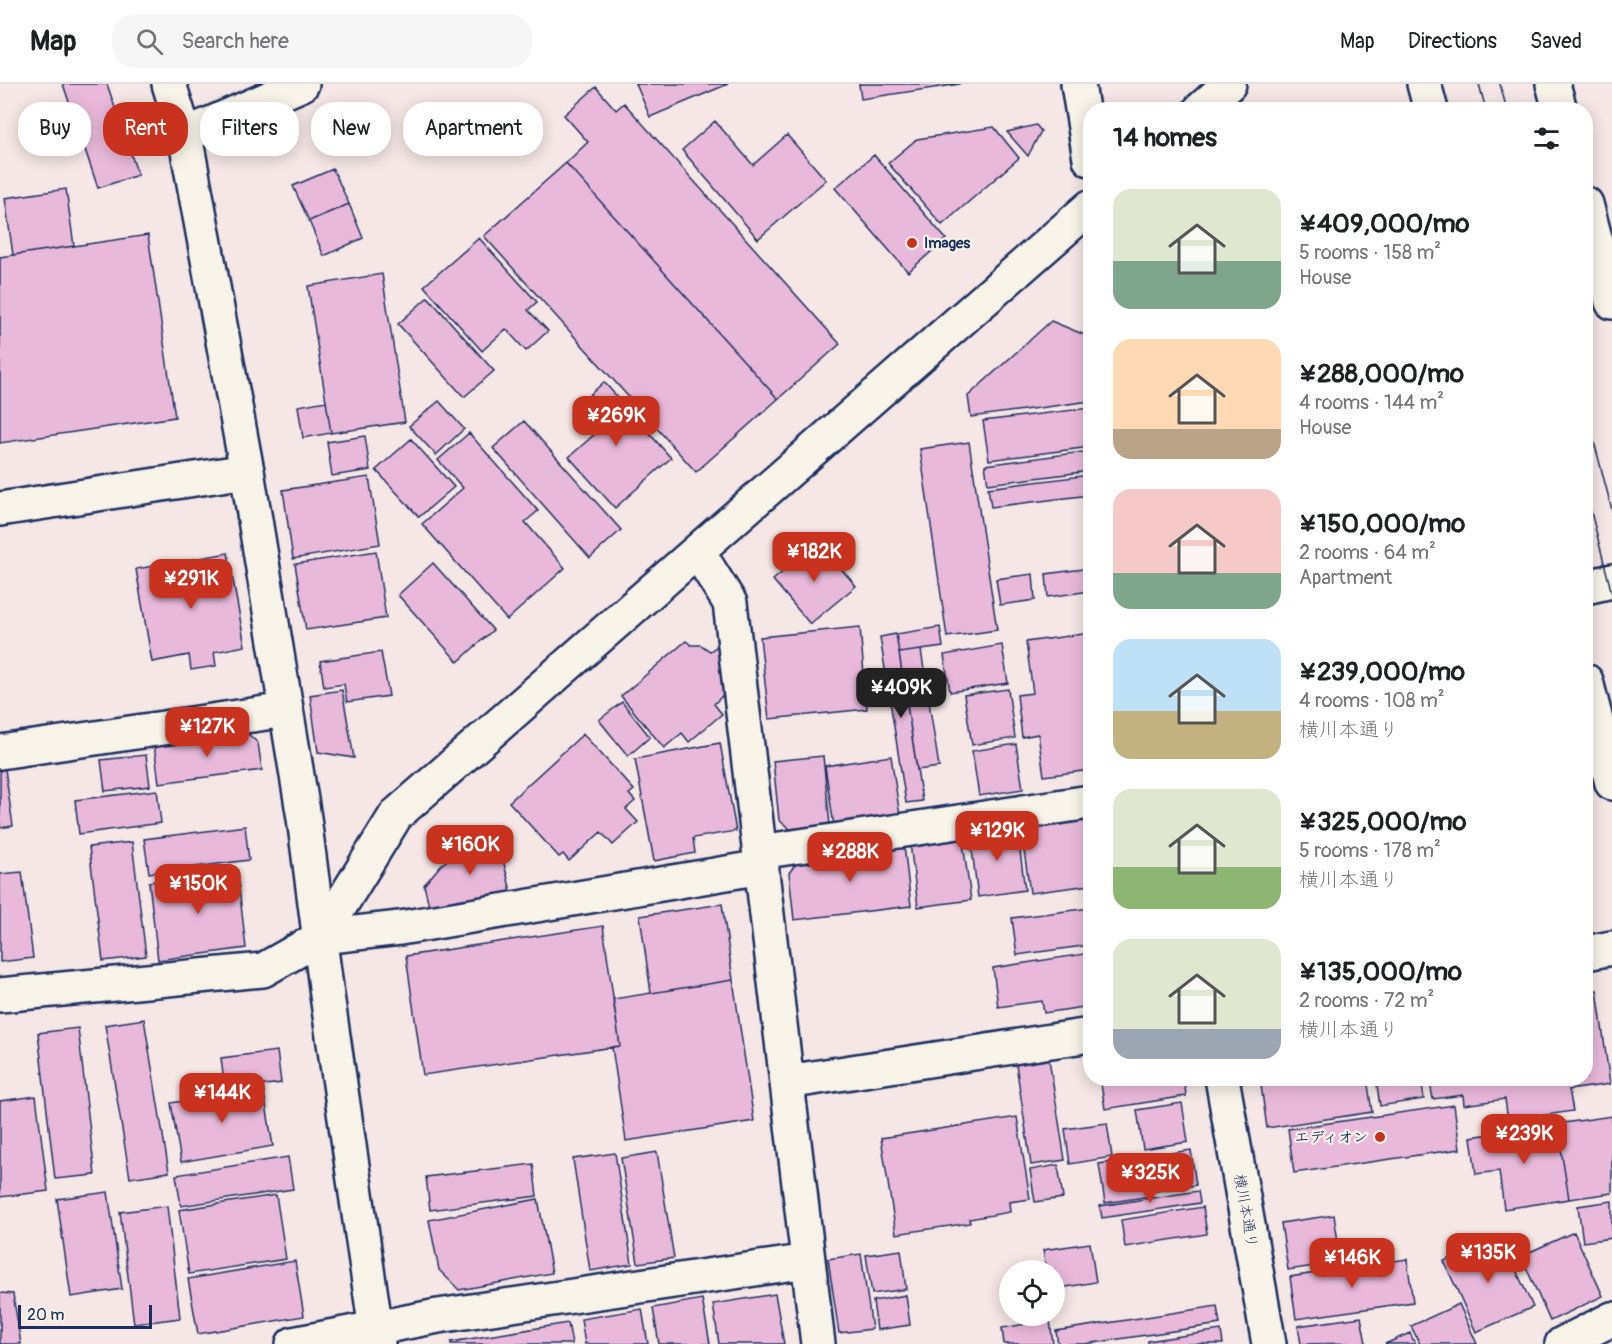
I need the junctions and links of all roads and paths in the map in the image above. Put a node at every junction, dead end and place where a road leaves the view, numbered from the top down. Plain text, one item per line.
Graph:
1 (169, 84) edge
2 (302, 84) edge
3 (1077, 84) edge
4 (1228, 84) edge
5 (1424, 84) edge
6 (1553, 84) edge
7 (174, 102) edge
8 (1209, 102) edge
9 (1429, 102) edge
10 (1558, 102) edge
11 (1083, 119) edge
12 (188, 133) edge
13 (188, 156) edge
14 (1083, 213) edge
15 (1593, 230) edge
16 (1612, 302) edge
17 (247, 471) junction
18 (0, 509) edge
19 (698, 552) junction
20 (1612, 581) edge
21 (1593, 585) edge
22 (1593, 708) edge
23 (286, 710) junction
24 (0, 752) edge
25 (1612, 783) edge
26 (1083, 803) edge
27 (761, 860) junction
28 (321, 937) junction
29 (1612, 948) edge
30 (1593, 952) edge
31 (0, 995) edge
32 (1083, 1036) edge
33 (787, 1082) junction
34 (1223, 1086) edge
35 (808, 1261) junction
36 (1612, 1319) edge
37 (377, 1336) edge
38 (293, 1344) edge
39 (818, 1344) edge
40 (1269, 1344) edge
41 (1562, 1344) edge

1 - 7 main road
2 - 12 main road
3 - 11 main road
4 - 8 main road
5 - 9 main road
6 - 10 main road
13 - 17 main road
14 - 19 main road
15 - 16 main road
17 - 18 main road
17 - 23 main road
19 - 27 main road
19 - 28 main road
20 - 21 main road
22 - 25 main road
23 - 24 main road
23 - 28 main road
26 - 27 main road
27 - 28 main road
27 - 33 main road
28 - 31 main road
28 - 37 main road
29 - 30 main road
32 - 33 main road
33 - 35 main road
34 - 40 main road, 横川本通り
35 - 37 main road
35 - 39 main road
36 - 41 main road
37 - 38 main road

